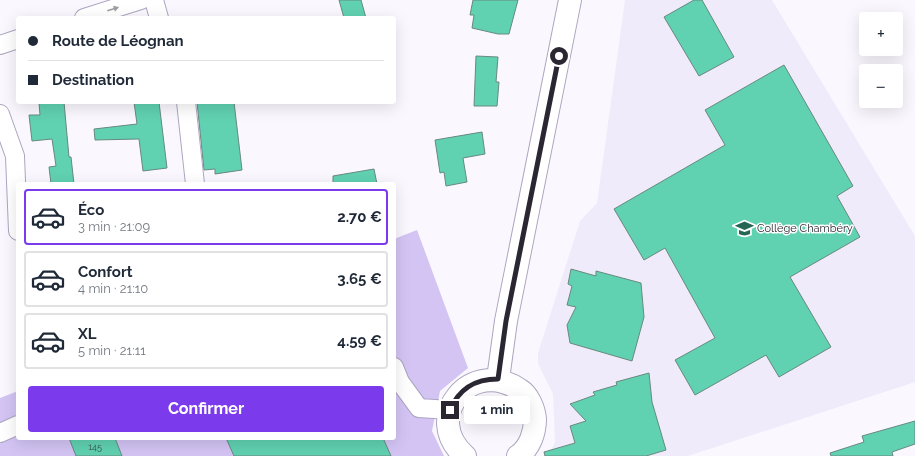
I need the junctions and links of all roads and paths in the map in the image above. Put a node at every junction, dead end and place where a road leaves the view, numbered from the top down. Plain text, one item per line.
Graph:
1 (141, 0) edge
2 (154, 0) edge
3 (570, 0) edge
4 (90, 16) edge
5 (159, 16) edge
6 (16, 40) edge
7 (0, 45) edge
8 (186, 104) edge
9 (0, 114) edge
10 (17, 182) edge
11 (195, 182) edge
12 (396, 372) edge
13 (498, 379) junction
14 (450, 410) junction
15 (16, 426) edge
16 (0, 433) edge
17 (465, 456) edge
18 (518, 456) edge

4 -> 1 street
2 - 5 street
3 - 13 main road
6 - 7 street
8 - 11 street
9 - 10 street
12 - 14 street
13 - 14 main road
13 - 18 main road
14 - 17 main road
15 - 16 street

